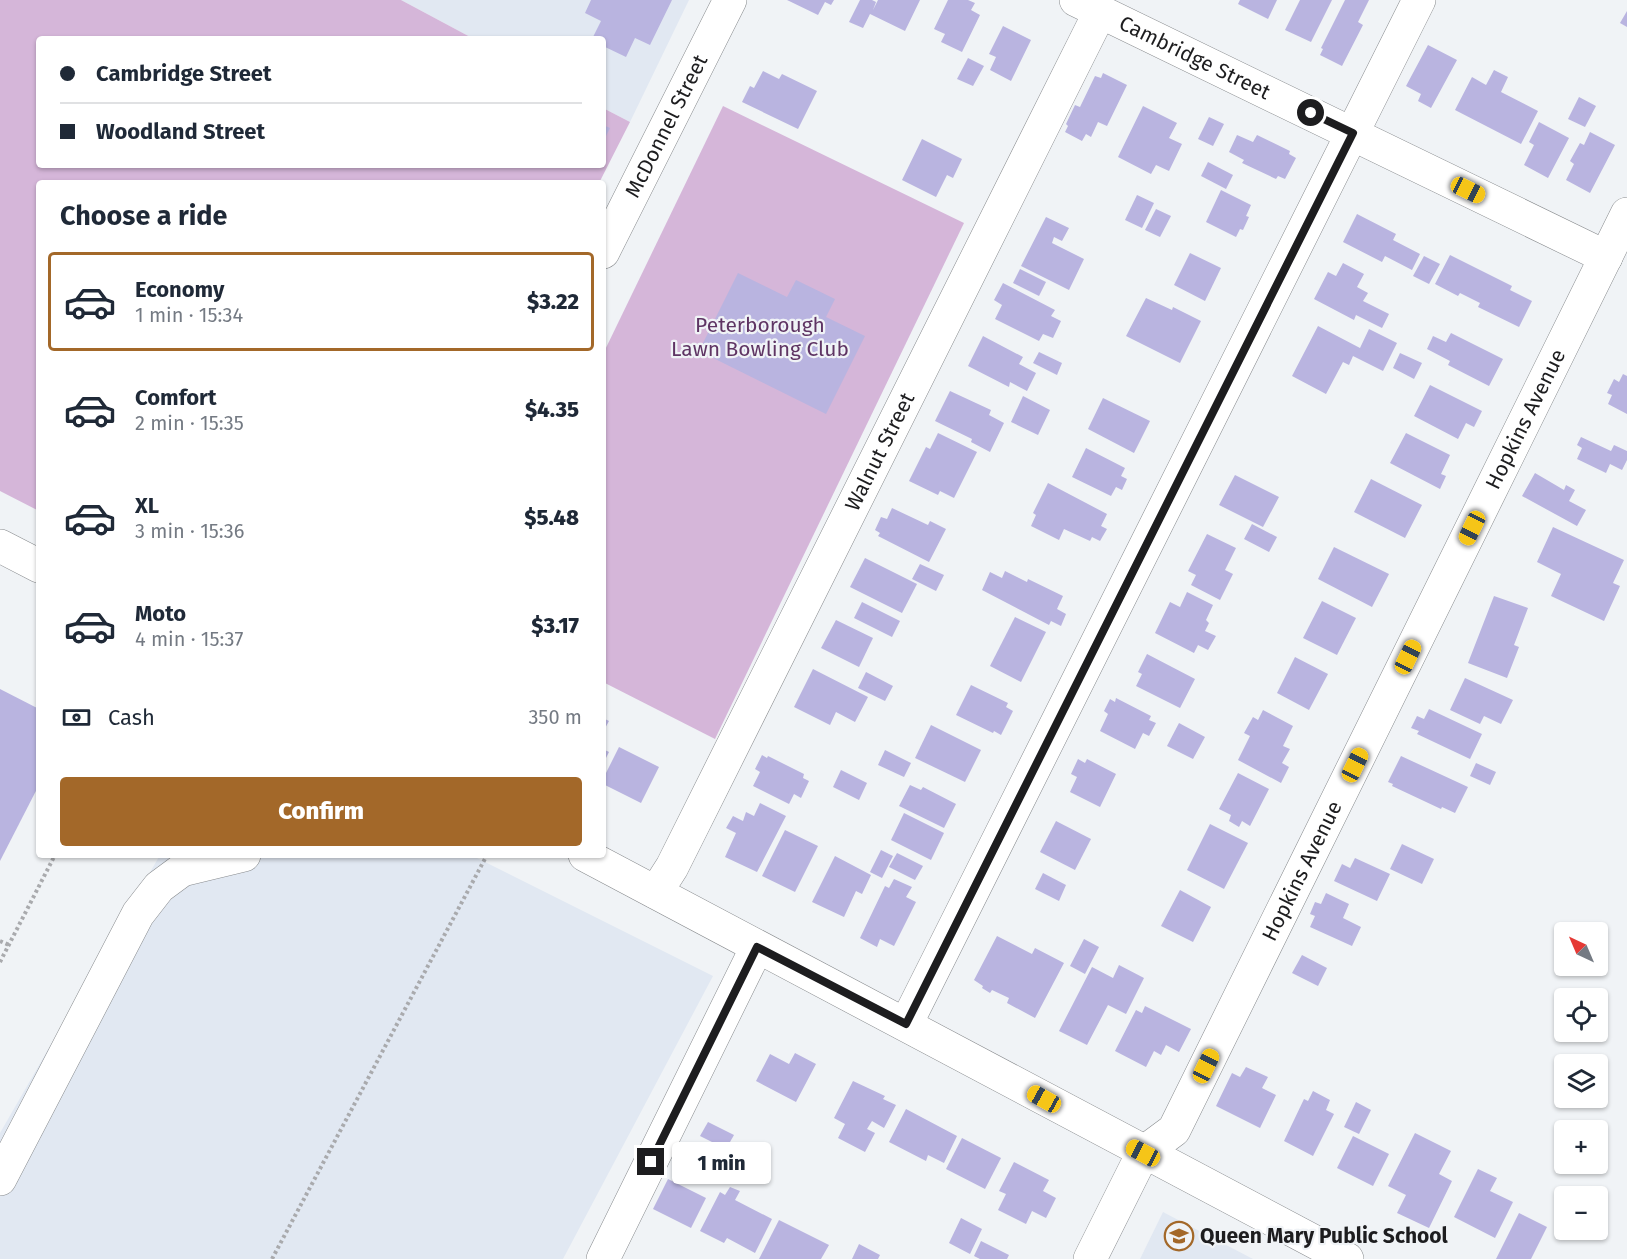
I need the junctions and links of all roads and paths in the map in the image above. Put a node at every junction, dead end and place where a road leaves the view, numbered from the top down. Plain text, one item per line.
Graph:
1 (729, 0) edge
2 (1419, 0) edge
3 (1088, 6) edge
4 (1353, 133) junction
5 (1627, 214) edge
6 (606, 246) edge
7 (1606, 257) junction
8 (0, 546) edge
9 (36, 564) edge
10 (53, 858) edge
11 (232, 858) edge
12 (485, 858) edge
13 (591, 858) edge
14 (656, 892) junction
15 (0, 941) edge
16 (9, 945) junction
17 (757, 947) junction
18 (0, 962) edge
19 (906, 1024) junction
20 (1143, 1153) junction
21 (0, 1179) edge
22 (608, 1257) edge
23 (273, 1259) edge
24 (1090, 1259) edge
25 (1347, 1259) edge

1 - 6 street, McDonnel Street
2 - 4 street
3 - 4 street, Cambridge Street
3 - 14 street, Walnut Street
4 - 7 street, Cambridge Street
4 - 19 street
5 - 7 street, Hopkins Avenue
7 - 20 street, Hopkins Avenue
8 - 9 street
10 - 16 path
11 - 21 street
12 - 23 path
13 - 14 street
14 - 17 street
15 - 16 path
16 - 18 path
17 - 19 street
17 - 22 street
19 - 20 street
20 - 24 street, Hopkins Avenue
20 - 25 street

